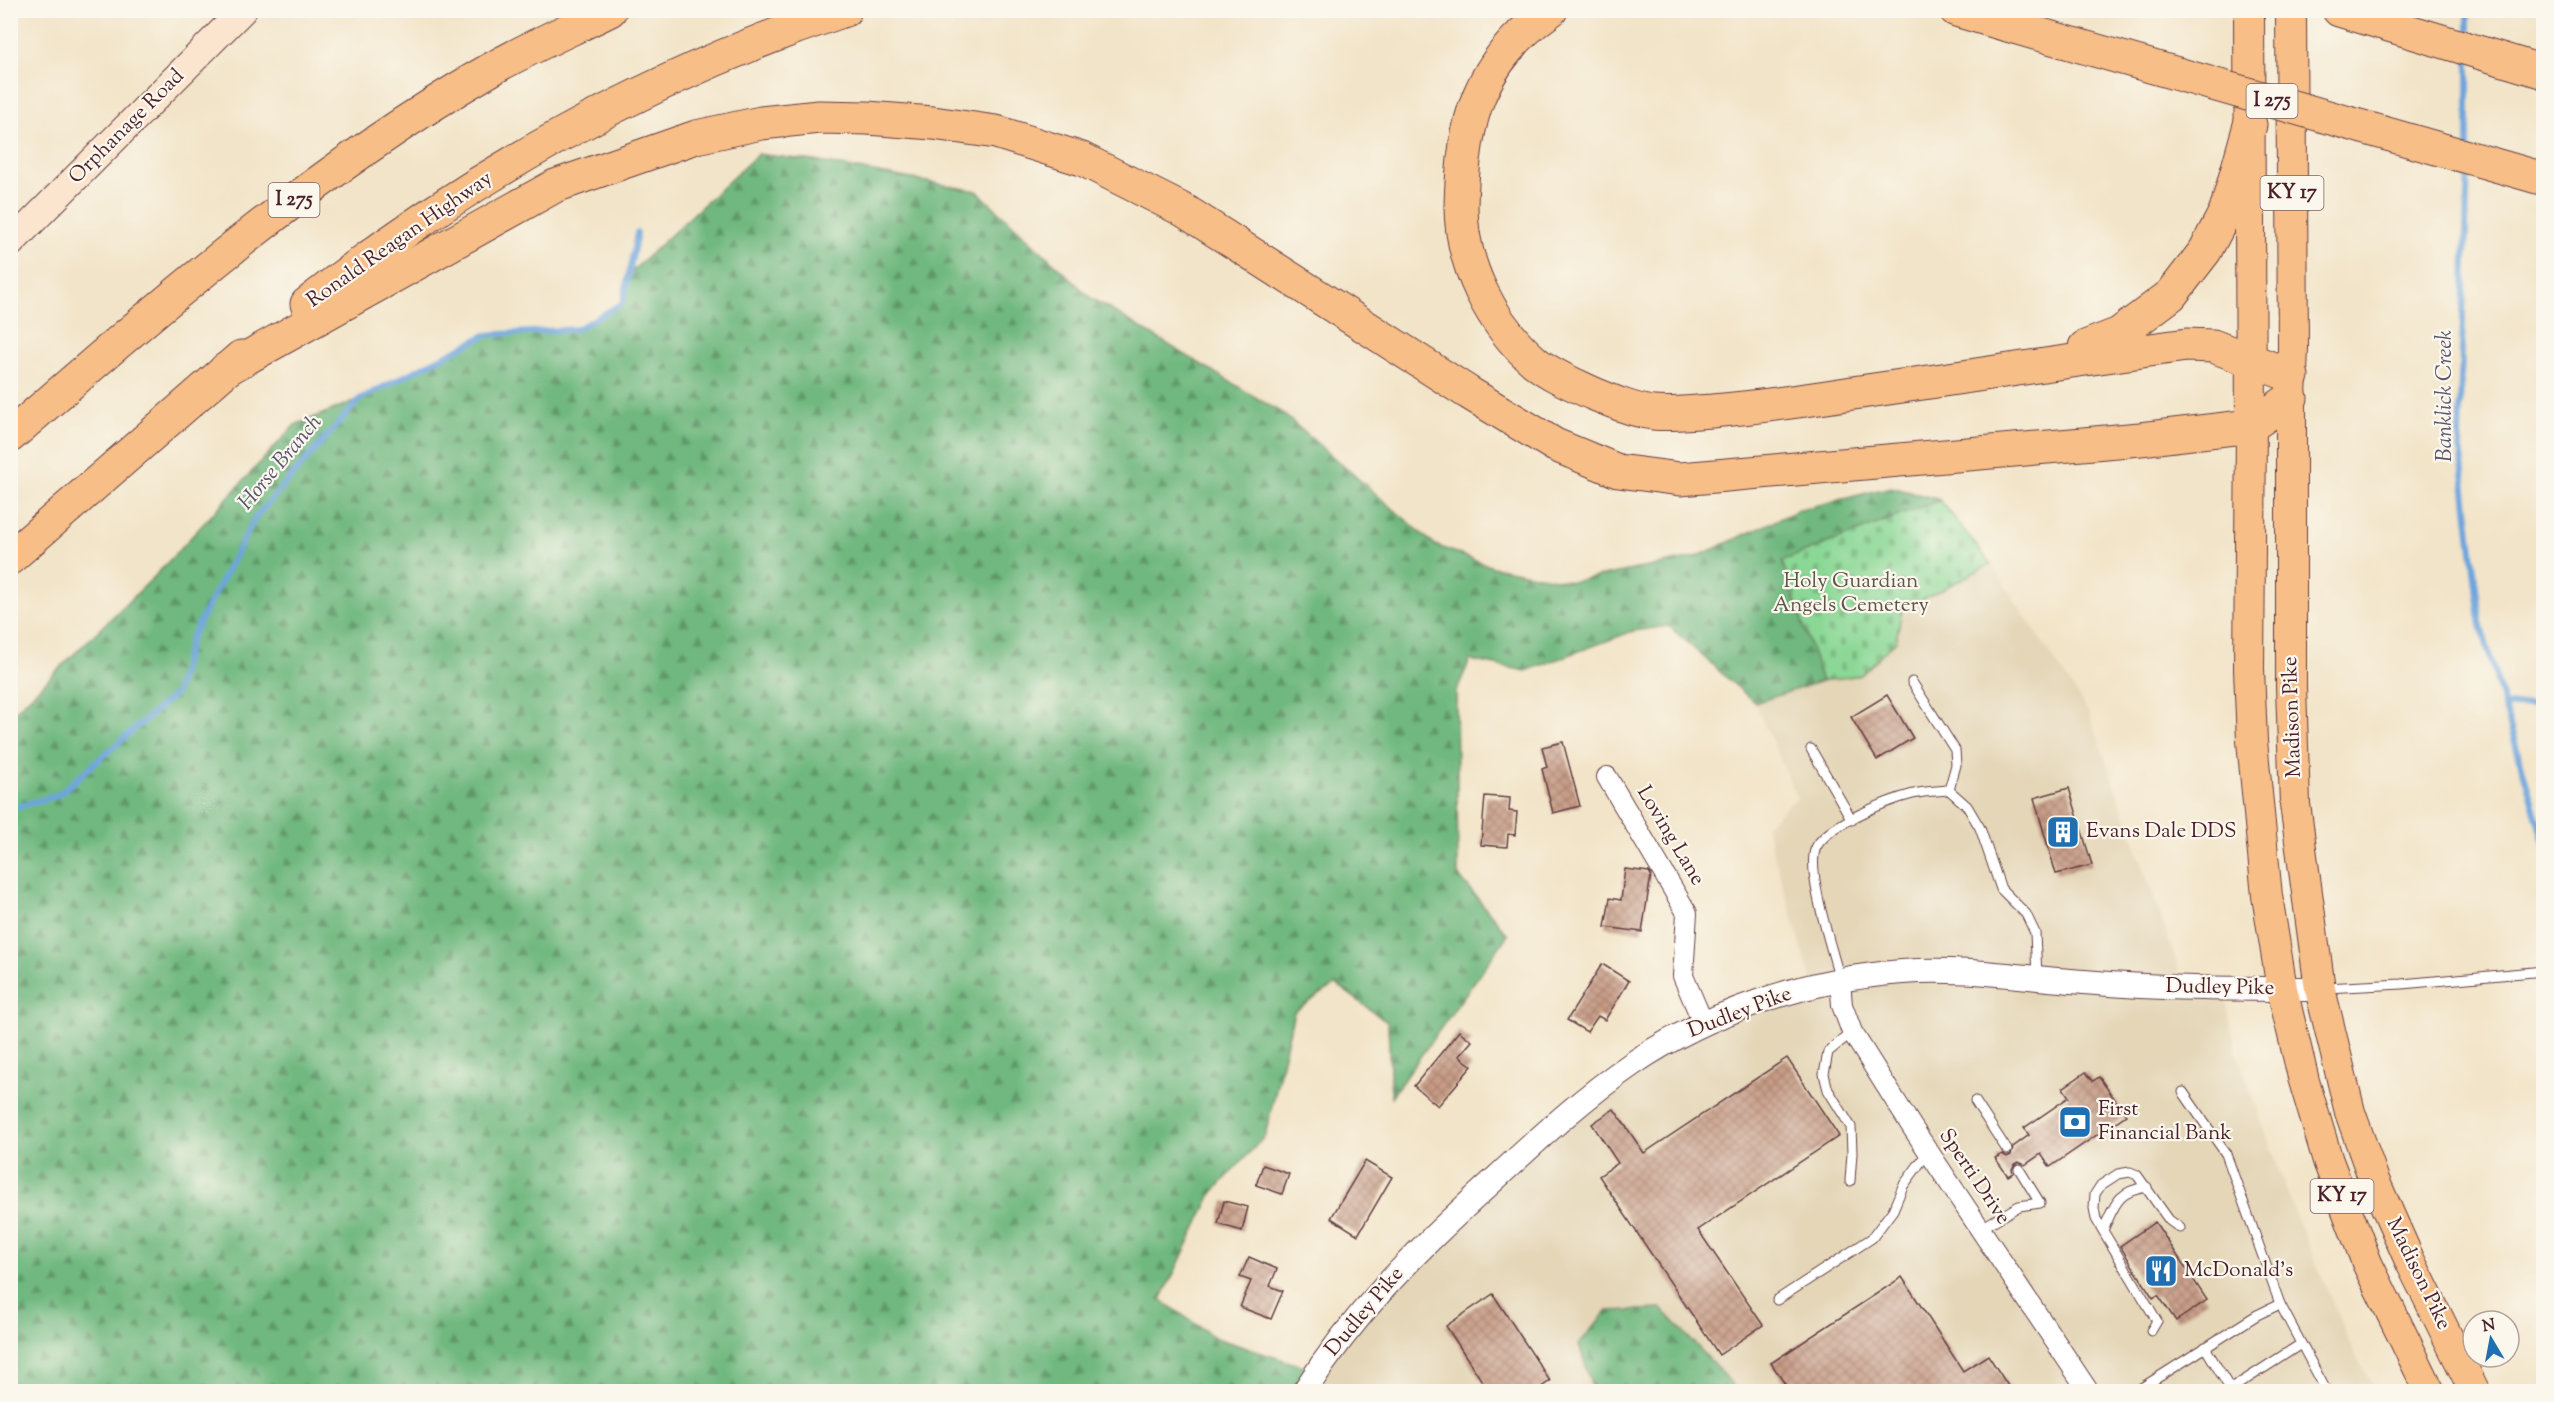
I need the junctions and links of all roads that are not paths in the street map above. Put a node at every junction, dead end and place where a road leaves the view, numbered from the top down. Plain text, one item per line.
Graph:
1 (243, 10) edge
2 (592, 10) edge
3 (610, 10) edge
4 (845, 10) edge
5 (1551, 10) edge
6 (1956, 10) edge
7 (2249, 10) edge
8 (2291, 10) edge
9 (2339, 10) edge
10 (490, 70) junction
11 (2544, 72) edge
12 (2250, 125) junction
13 (2544, 179) edge
14 (10, 244) edge
15 (2250, 361) junction
16 (2027, 368) junction
17 (225, 370) junction
18 (2291, 387) junction
19 (2251, 426) junction
20 (10, 436) edge
21 (10, 558) edge
22 (1912, 682) dead end
23 (1811, 749) dead end
24 (1607, 777) dead end
25 (1950, 790) junction
26 (1851, 820) junction
27 (2544, 971) edge
28 (2037, 978) junction
29 (1840, 980) junction
30 (2282, 989) junction
31 (2320, 989) junction
32 (1704, 1025) junction
33 (1852, 1032) junction
34 (2182, 1092) dead end
35 (1975, 1101) dead end
36 (2007, 1150) dead end
37 (1928, 1152) junction
38 (2019, 1169) dead end
39 (1850, 1181) dead end
40 (2147, 1187) junction
41 (2180, 1228) dead end
42 (1980, 1229) junction
43 (2103, 1230) junction
44 (1777, 1300) dead end
45 (2280, 1304) junction
46 (2151, 1331) dead end
47 (2301, 1344) junction
48 (2205, 1347) junction
49 (2231, 1390) edge
50 (1304, 1392) edge
51 (2089, 1392) edge
52 (2135, 1392) edge
53 (2327, 1392) edge
54 (2430, 1392) edge
55 (2475, 1392) edge

1 - 14 main road, Orphanage Road
2 - 10 highway
3 - 10 highway, I 275
4 - 17 highway, Ronald Reagan Highway
5 - 16 highway
6 - 13 highway, I 275, bridge
7 - 12 main road, Madison Pike / KY 17
8 - 18 main road, Madison Pike / KY 17
9 - 11 highway
10 - 20 highway, I 275
12 - 15 main road, Madison Pike / KY 17
12 - 16 highway
15 - 16 highway
15 - 18 highway
15 - 19 main road, Madison Pike / KY 17
17 - 19 highway
17 - 21 highway, Ronald Reagan Highway
18 - 19 highway
18 - 31 main road, Madison Pike / KY 17
19 - 30 main road, Madison Pike / KY 17
22 - 25 lane
23 - 26 lane
24 - 32 street, Loving Lane
25 - 26 lane
25 - 28 lane
26 - 29 lane
27 - 31 lane
28 - 29 street, Dudley Pike
28 - 30 street, Dudley Pike
29 - 32 street, Dudley Pike
29 - 33 street, Sperti Drive
30 - 31 street, Dudley Pike
30 - 54 main road, Madison Pike / KY 17
31 - 55 main road, Madison Pike / KY 17
32 - 50 street, Dudley Pike
33 - 37 street, Sperti Drive
33 - 39 lane
34 - 45 lane
35 - 36 lane
37 - 42 street, Sperti Drive
37 - 44 lane
38 - 42 lane
40 - 41 lane
40 - 43 lane
40 - 43 lane
42 - 51 street, Sperti Drive
43 - 46 lane
45 - 47 lane
45 - 48 lane
47 - 49 lane
47 - 53 lane
48 - 49 lane
48 - 52 lane

